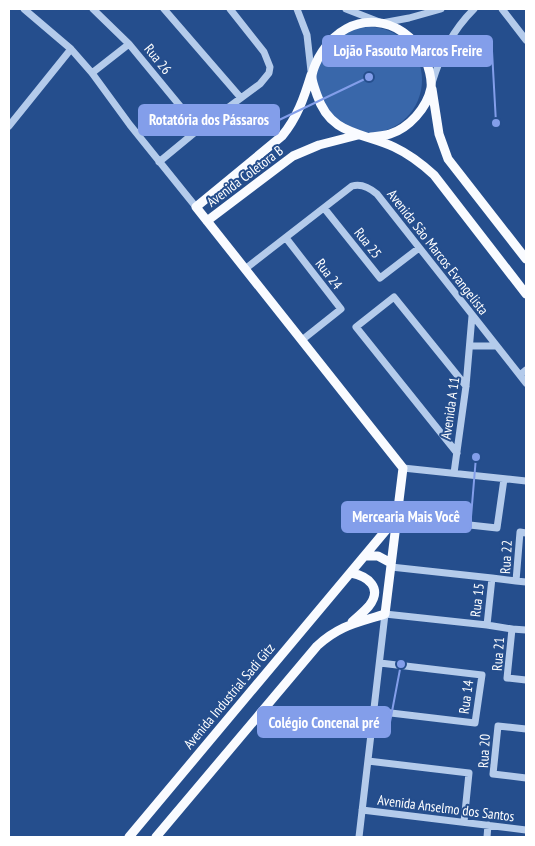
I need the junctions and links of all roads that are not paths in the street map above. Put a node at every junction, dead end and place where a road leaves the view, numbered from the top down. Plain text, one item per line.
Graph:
1 (24, 9) edge
2 (93, 9) edge
3 (164, 9) edge
4 (230, 9) edge
5 (297, 9) edge
6 (346, 9) edge
7 (441, 9) edge
8 (474, 9) edge
9 (502, 9) edge
10 (382, 22) junction
11 (526, 39) edge
12 (129, 44) junction
13 (71, 49) junction
14 (92, 73) junction
15 (312, 75) junction
16 (431, 86) junction
17 (241, 98) junction
18 (9, 126) edge
19 (199, 129) junction
20 (358, 136) junction
21 (371, 137) junction
22 (159, 162) junction
23 (196, 207) junction
24 (324, 208) junction
25 (207, 222) junction
26 (286, 238) junction
27 (419, 248) junction
28 (526, 259) edge
29 (245, 269) junction
30 (526, 294) edge
31 (472, 316) junction
32 (302, 340) junction
33 (471, 346) junction
34 (496, 346) junction
35 (523, 372) edge
36 (526, 382) edge
37 (466, 386) junction
38 (456, 453) junction
39 (403, 468) junction
40 (454, 473) junction
41 (504, 479) junction
42 (526, 481) edge
43 (397, 517) junction
44 (526, 532) edge
45 (364, 556) junction
46 (391, 565) junction
47 (351, 573) junction
48 (492, 578) junction
49 (516, 581) junction
50 (526, 582) edge
51 (385, 614) junction
52 (350, 624) junction
53 (487, 626) junction
54 (512, 629) junction
55 (526, 630) edge
56 (380, 663) junction
57 (526, 680) edge
58 (374, 711) junction
59 (526, 729) edge
60 (368, 761) junction
61 (526, 778) edge
62 (362, 810) junction
63 (464, 822) junction
64 (488, 825) junction
65 (526, 830) edge
66 (129, 837) edge
67 (156, 837) edge
68 (359, 837) edge
69 (487, 837) edge

1 - 13 street
2 - 12 street, Rua 26
3 - 17 street
4 - 17 street
5 - 15 street, Avenida Coletora B
6 - 10 street
7 - 10 street
8 - 16 street
9 - 11 street
10 - 15 main road
10 - 16 main road
12 - 14 street
12 - 19 street, Rua 26
13 - 14 street
13 - 18 street
14 - 22 street
15 - 20 main road
15 - 23 main road, Avenida Coletora B
16 - 21 main road
16 - 28 main road
17 - 19 street
19 - 22 street
20 - 21 main road
20 - 25 main road, Avenida Coletora B
21 - 30 main road
22 - 23 street
23 - 25 main road
24 - 26 street, Avenida São Marcos Evangelista
24 - 27 street, Avenida São Marcos Evangelista
24 - 27 street, Rua 25
25 - 29 main road
26 - 29 street, Avenida São Marcos Evangelista
26 - 32 street, Rua 24
27 - 31 street, Avenida São Marcos Evangelista
29 - 32 main road
31 - 33 street, Avenida A 11
31 - 34 street, Avenida São Marcos Evangelista
32 - 39 main road
33 - 34 street
33 - 37 street, Avenida A 11
34 - 35 street, Avenida São Marcos Evangelista
35 - 36 street, Avenida São Marcos Evangelista
37 - 38 street, Avenida A 11
37 - 38 street
38 - 40 street, Avenida A 11
39 - 40 street
39 - 43 main road
40 - 41 street
41 - 42 street
41 - 43 street
43 - 45 main road, Avenida Industrial Sadi Gitz
43 - 46 main road
44 - 49 street, Rua 22
45 - 46 main road
45 - 47 main road, Avenida Industrial Sadi Gitz
46 - 48 street, Rua 15
46 - 51 main road
47 - 52 main road
47 - 66 main road, Avenida Industrial Sadi Gitz
48 - 49 street
48 - 53 street, Rua 15
49 - 50 street, Rua 22
51 - 52 main road
51 - 53 street, Rua 15
51 - 56 street
52 - 67 main road
53 - 54 street
54 - 55 street, Rua 21
54 - 57 street, Rua 21
56 - 58 street
56 - 58 street, Rua 14
58 - 60 street
59 - 61 street, Rua 20
60 - 62 street
60 - 63 street
62 - 63 street, Avenida Anselmo dos Santos
62 - 68 street
63 - 64 street, Avenida Anselmo dos Santos
64 - 65 street, Avenida Anselmo dos Santos
64 - 69 street

